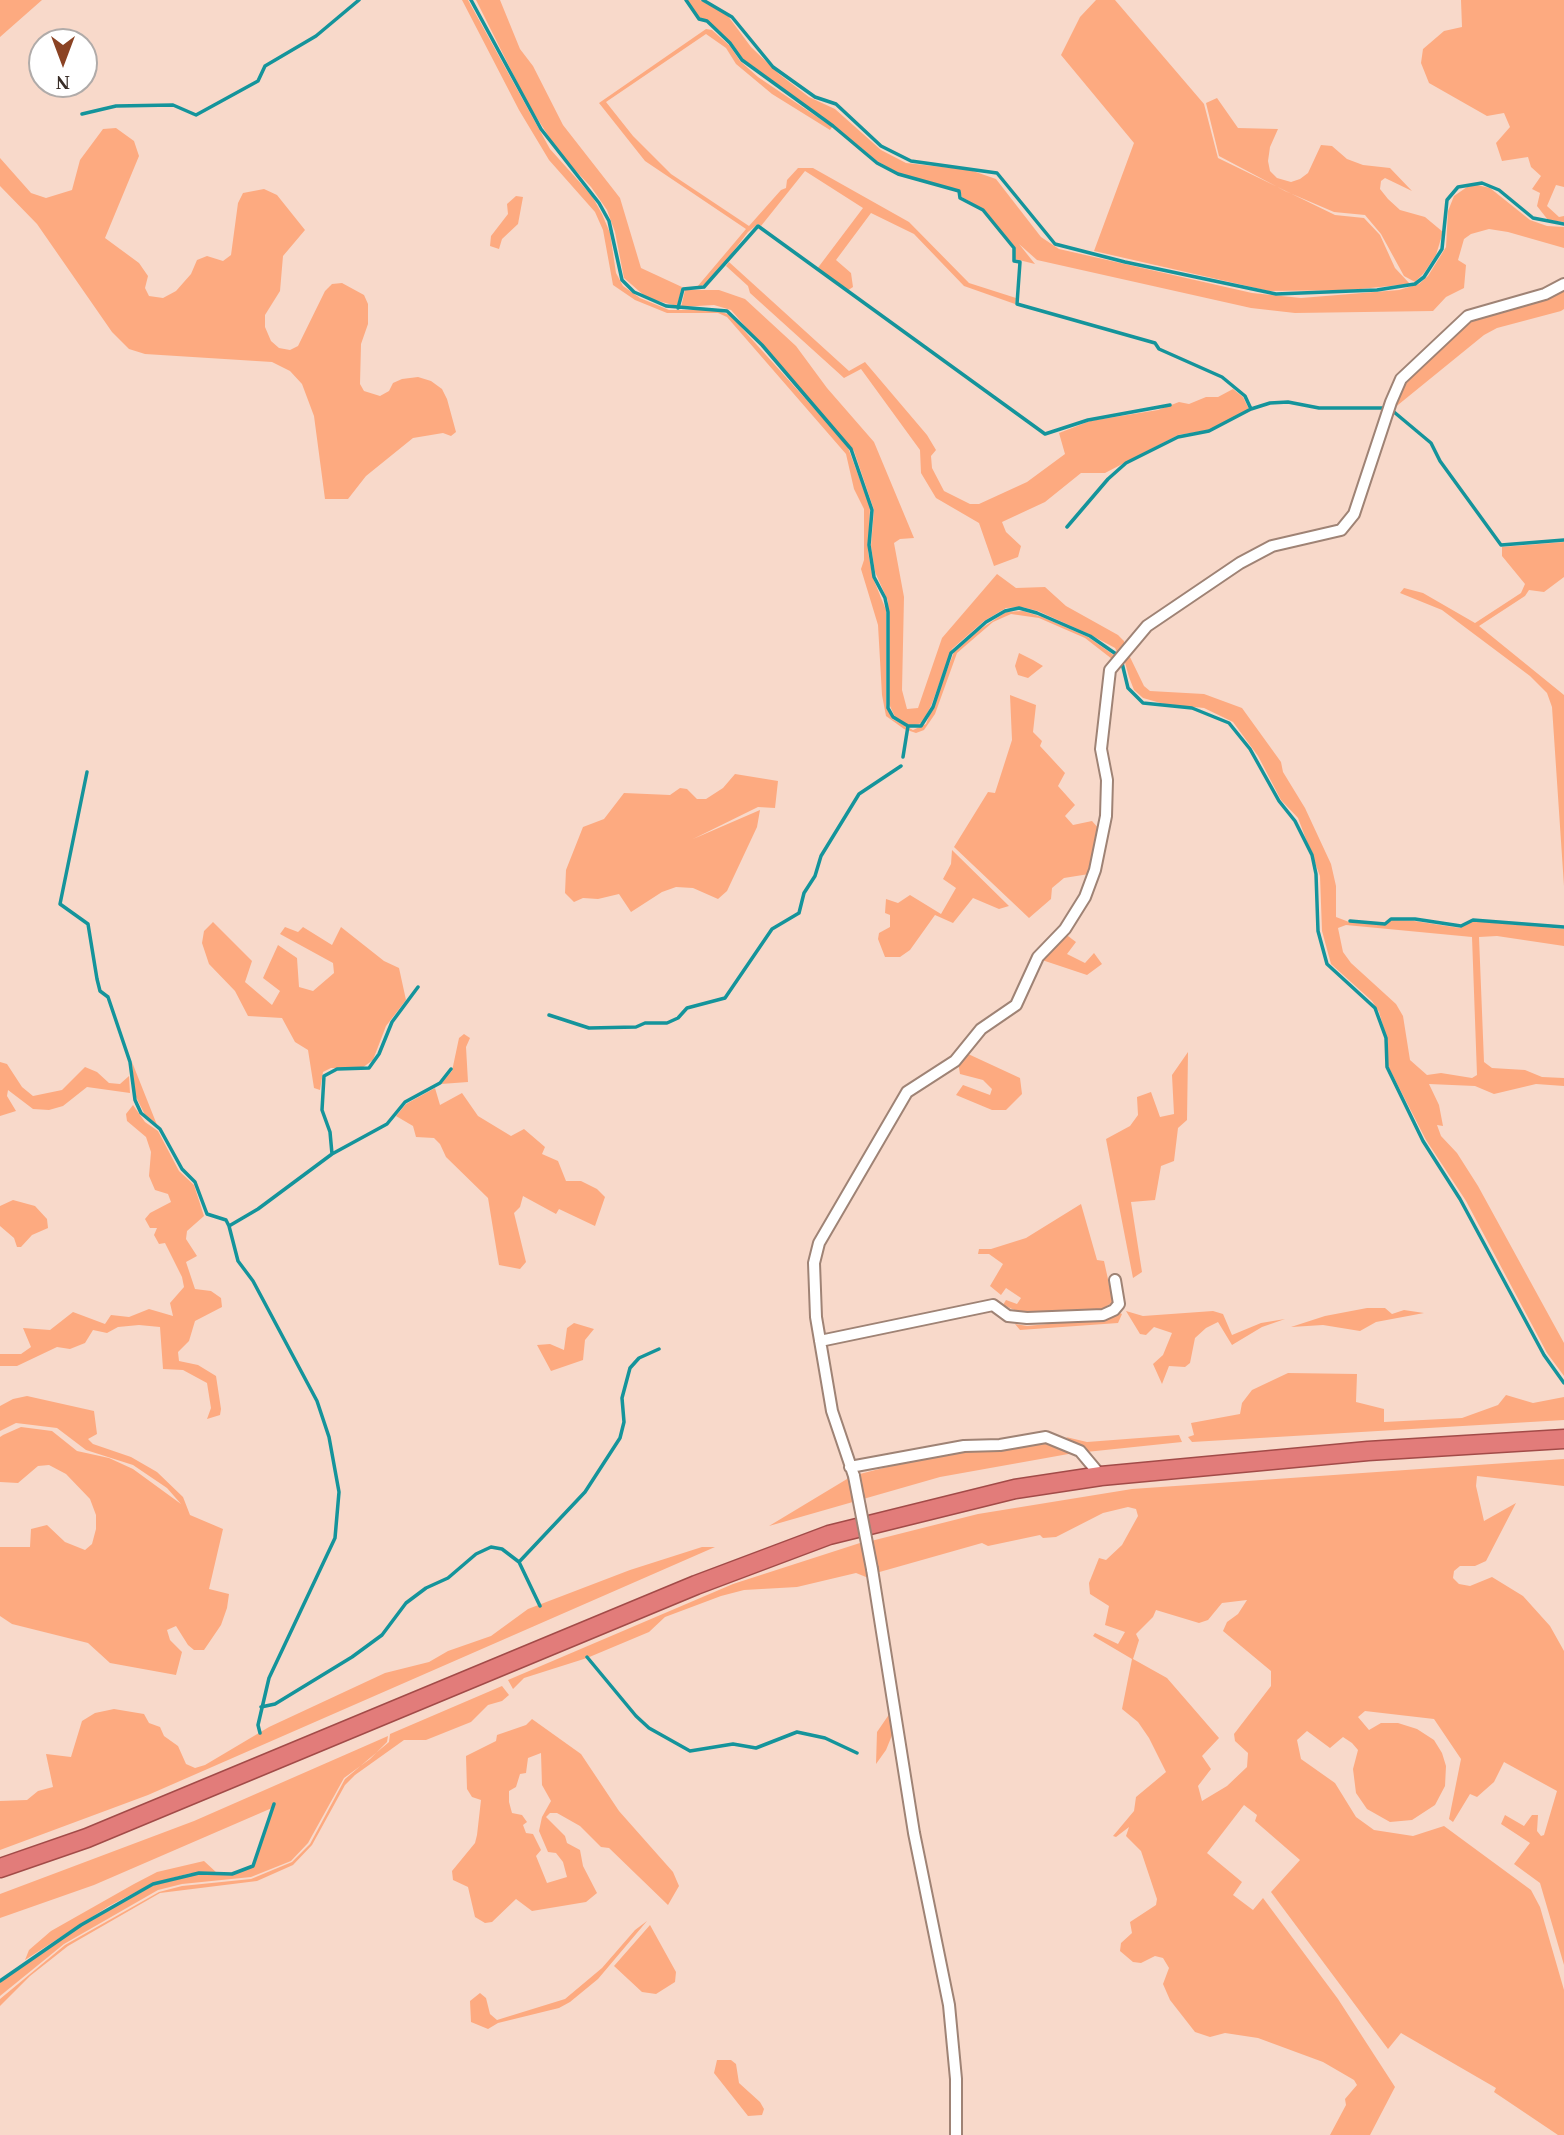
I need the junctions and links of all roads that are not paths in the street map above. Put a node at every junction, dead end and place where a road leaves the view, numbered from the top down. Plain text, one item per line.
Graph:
1 (1564, 285) edge
2 (1115, 1280) dead end
3 (820, 1340) junction
4 (1564, 1439) edge
5 (852, 1471) junction
6 (1101, 1476) junction
7 (0, 1868) edge
8 (956, 2135) edge

1 - 3 street
2 - 3 street
3 - 5 street
4 - 6 highway
5 - 6 street
5 - 8 street, bridge
6 - 7 highway

